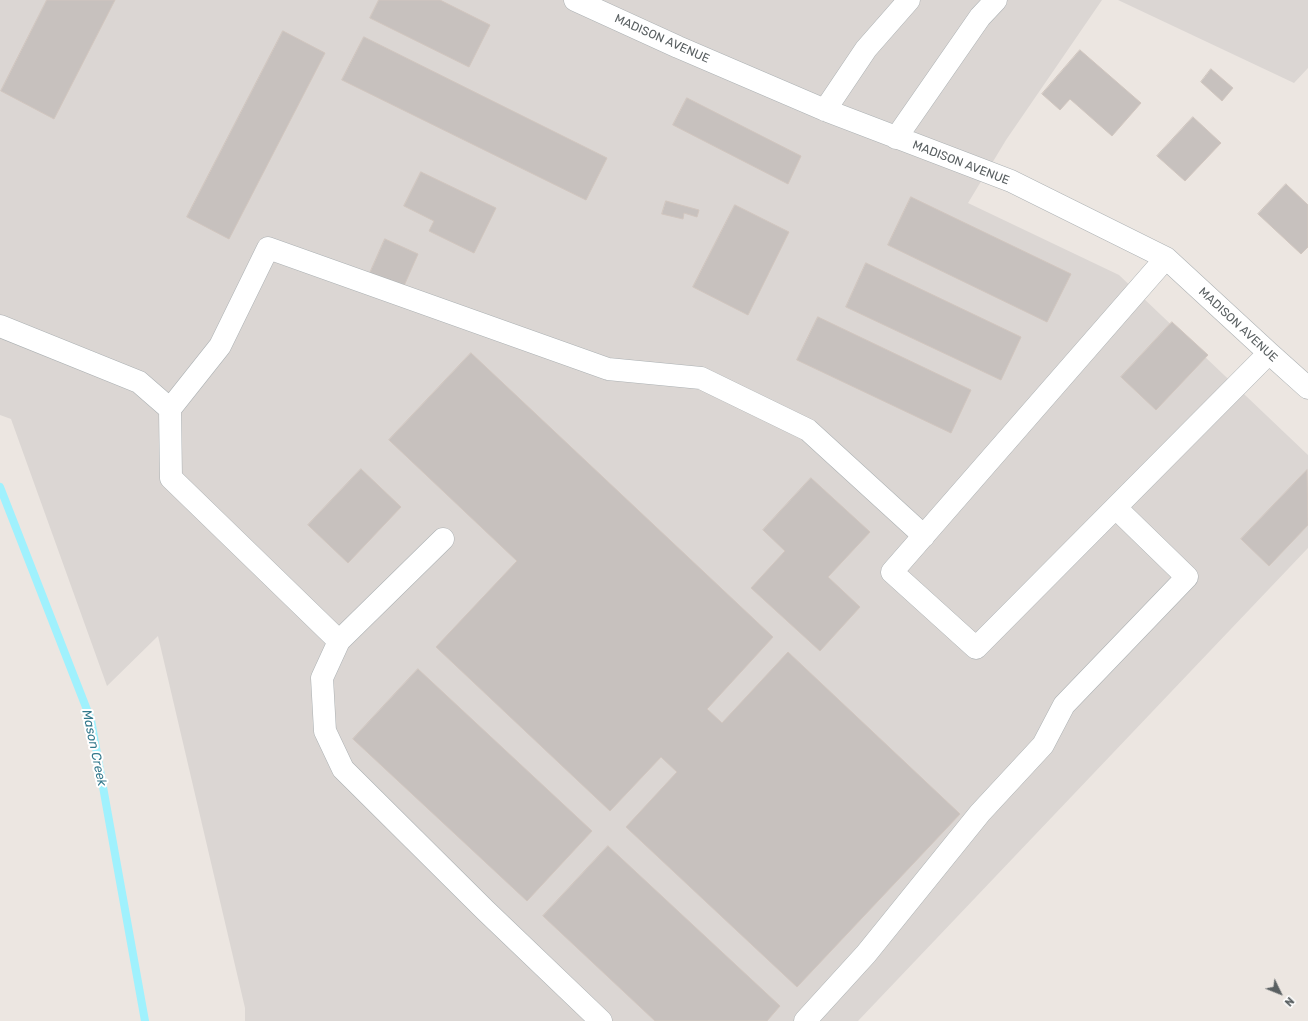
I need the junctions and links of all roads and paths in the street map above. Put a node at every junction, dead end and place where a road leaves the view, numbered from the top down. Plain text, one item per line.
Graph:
1 (575, 0) edge
2 (909, 0) edge
3 (996, 0) edge
4 (825, 110) junction
5 (896, 138) junction
6 (1166, 258) junction
7 (0, 326) edge
8 (1268, 353) junction
9 (1308, 388) edge
10 (170, 409) junction
11 (1116, 508) junction
12 (924, 536) junction
13 (443, 539) dead end
14 (339, 641) junction
15 (601, 1021) edge
16 (805, 1021) edge

1 - 4 street, MADISON AVENUE
2 - 4 street
3 - 5 street
4 - 5 street, MADISON AVENUE
5 - 6 street, MADISON AVENUE
6 - 8 street, MADISON AVENUE
6 - 12 street
7 - 10 street
8 - 9 street, MADISON AVENUE
8 - 11 street
10 - 12 street
10 - 14 street
11 - 12 street
11 - 16 street
13 - 14 street
14 - 15 street

